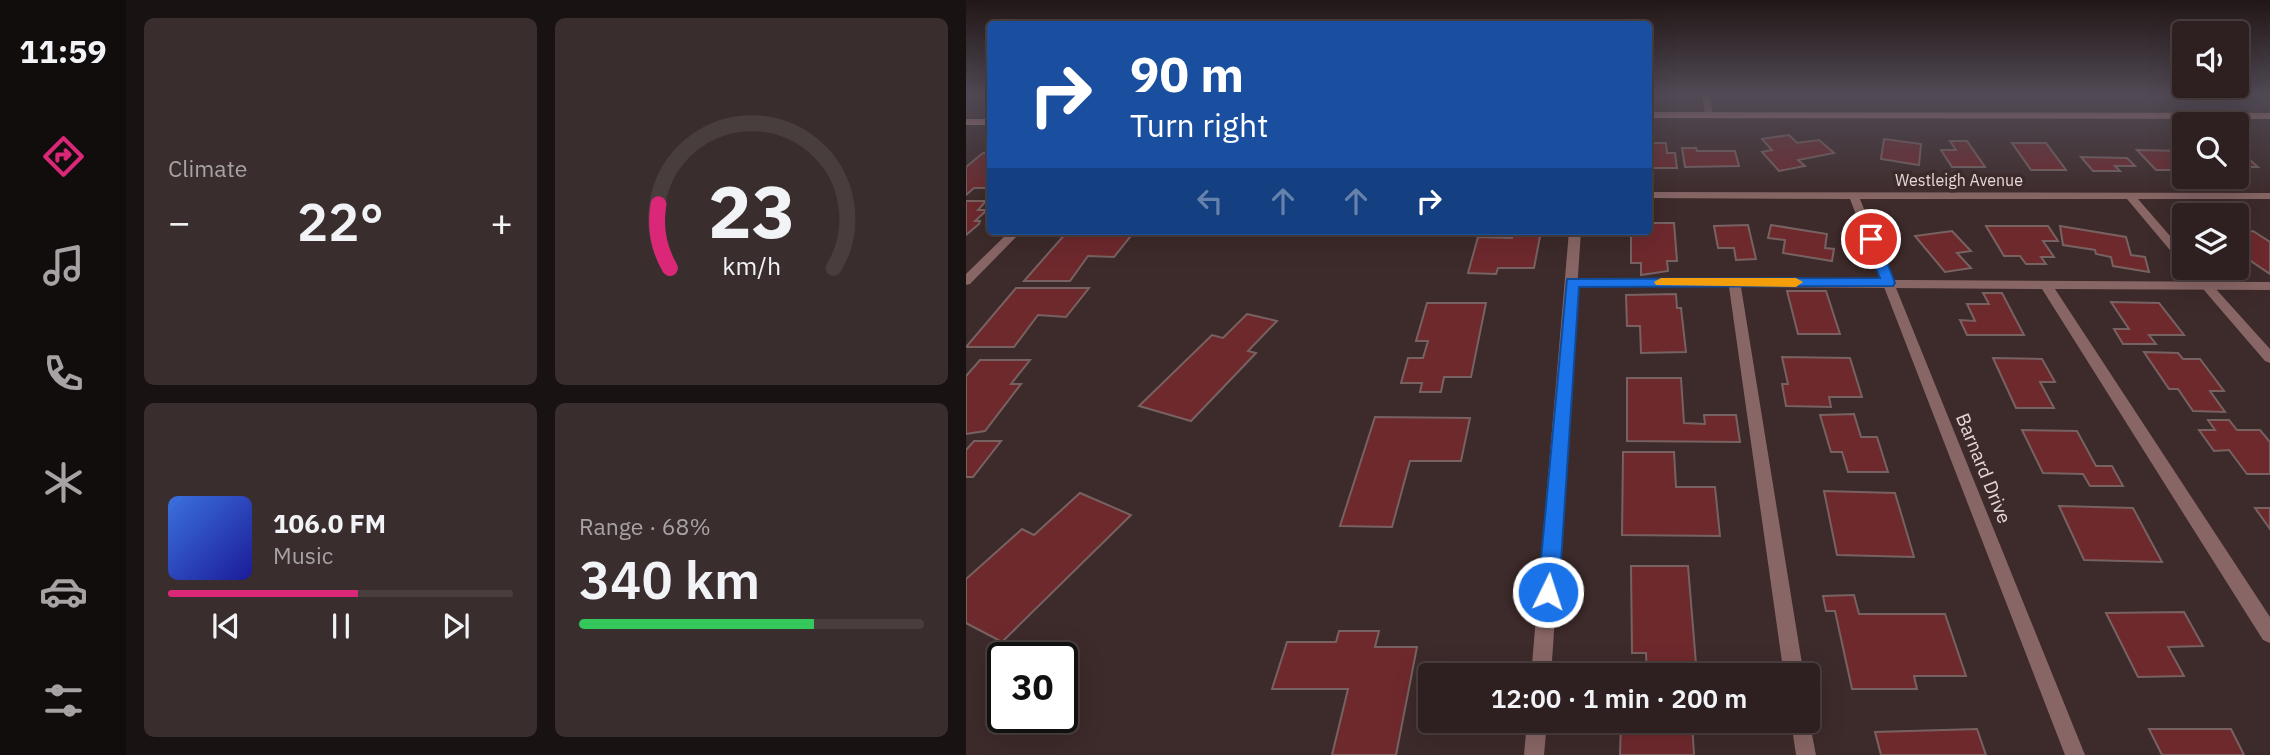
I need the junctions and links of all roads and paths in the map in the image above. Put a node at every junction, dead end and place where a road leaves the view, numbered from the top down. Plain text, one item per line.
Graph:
1 (1652, 195) edge
2 (2129, 195) junction
3 (1854, 196) junction
4 (2270, 196) edge
5 (1012, 235) edge
6 (1575, 235) edge
7 (2172, 245) edge
8 (2202, 280) edge
9 (966, 281) edge
10 (1572, 282) junction
11 (1734, 282) junction
12 (1888, 283) junction
13 (2046, 285) junction
14 (2207, 286) junction
15 (2270, 286) edge
16 (2270, 358) edge
17 (2270, 635) edge
18 (1542, 663) edge
19 (1792, 663) edge
20 (1536, 733) edge
21 (1803, 733) edge
22 (1534, 755) edge
23 (1806, 755) edge
24 (2075, 755) edge

1 - 3 street, Westleigh Avenue
2 - 3 street, Westleigh Avenue
2 - 4 street, Westleigh Avenue
2 - 7 street
3 - 12 street, Barnard Drive
5 - 9 street
6 - 10 street
8 - 14 street
10 - 11 street
10 - 18 street
11 - 12 street
11 - 19 street
12 - 13 street
12 - 24 street, Barnard Drive
13 - 14 street
13 - 17 street
14 - 15 street
14 - 16 street
20 - 22 street
21 - 23 street

